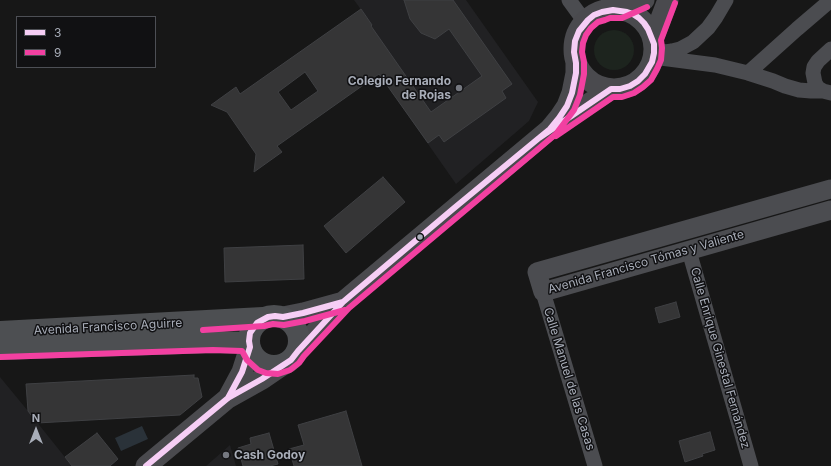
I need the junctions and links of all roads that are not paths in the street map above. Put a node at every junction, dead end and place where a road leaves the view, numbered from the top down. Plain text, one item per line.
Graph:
1 (569, 0) edge
2 (644, 0) edge
3 (668, 0) edge
4 (726, 0) edge
5 (831, 0) edge
6 (616, 6) edge
7 (585, 22) junction
8 (653, 48) junction
9 (831, 49) edge
10 (576, 63) junction
11 (748, 73) junction
12 (611, 89) junction
13 (827, 92) edge
14 (539, 138) junction
15 (831, 188) edge
16 (831, 210) edge
17 (689, 250) junction
18 (543, 292) junction
19 (343, 302) junction
20 (273, 318) junction
21 (0, 332) edge
22 (249, 345) junction
23 (5, 352) edge
24 (291, 358) junction
25 (228, 398) junction
26 (146, 466) edge
27 (594, 466) edge
28 (751, 466) edge

1 - 7 street
2 - 6 main road
3 - 8 main road
4 - 8 street
5 - 11 street
6 - 7 main road
6 - 8 main road
7 - 10 main road
8 - 11 street
8 - 12 main road
9 - 13 street
10 - 12 main road
10 - 14 main road
11 - 13 street
12 - 14 main road
14 - 19 main road
15 - 18 street, Avenida Francisco Tómas y Valiente
16 - 17 street, Avenida Francisco Tómas y Valiente
17 - 18 street, Avenida Francisco Tómas y Valiente
17 - 28 street, Calle Enrique Ginestal Fernández
18 - 27 street, Calle Manuel de las Casas
19 - 20 main road
19 - 24 main road
20 - 21 main road, Avenida Francisco Aguirre
20 - 22 main road
20 - 24 main road
22 - 23 main road, Avenida Francisco Aguirre
22 - 24 main road
22 - 25 main road
24 - 25 main road
25 - 26 main road

